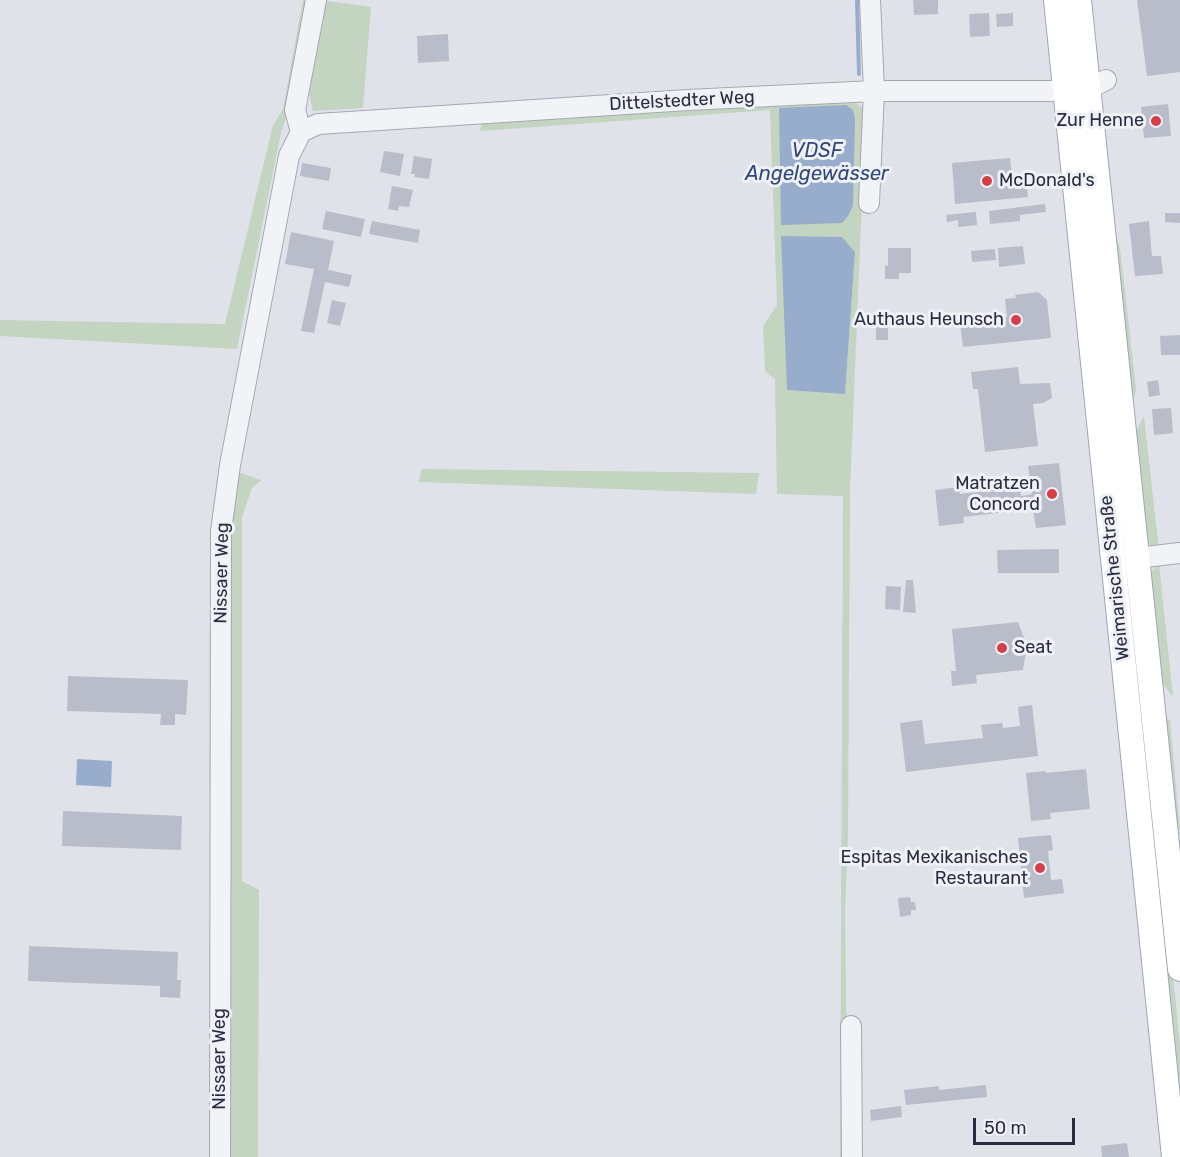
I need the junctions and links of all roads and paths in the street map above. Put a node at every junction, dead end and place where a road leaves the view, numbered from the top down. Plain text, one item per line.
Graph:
1 (315, 0) edge
2 (870, 0) edge
3 (1056, 0) edge
4 (1079, 0) edge
5 (1086, 86) junction
6 (874, 91) junction
7 (301, 132) junction
8 (869, 203) dead end
9 (1180, 553) edge
10 (1137, 558) junction
11 (1113, 561) junction
12 (1180, 969) edge
13 (851, 1026) dead end
14 (220, 1157) edge
15 (852, 1157) edge
16 (1174, 1157) edge

1 - 7 street
2 - 6 street
3 - 5 main road, Weimarische Straße
4 - 5 main road, Weimarische Straße
5 - 6 street, Dittelstedter Weg
5 - 10 main road, Weimarische Straße
5 - 11 main road, Weimarische Straße
6 - 7 street, Dittelstedter Weg
6 - 8 street
7 - 14 street, Nissaer Weg
9 - 10 street
10 - 11 main road
10 - 12 main road, Weimarische Straße
11 - 16 main road, Weimarische Straße
13 - 15 street

